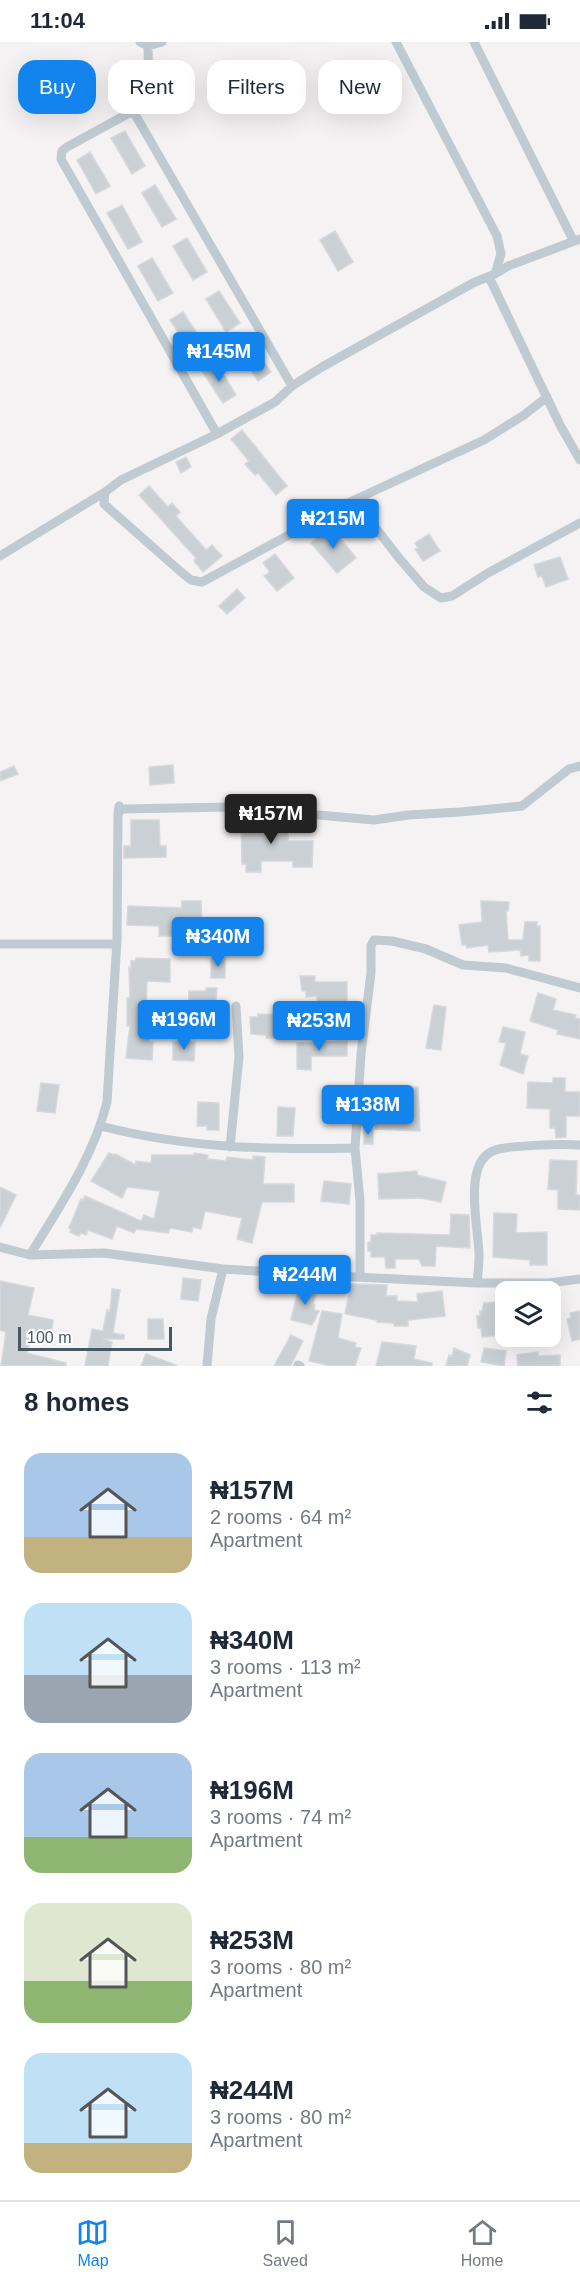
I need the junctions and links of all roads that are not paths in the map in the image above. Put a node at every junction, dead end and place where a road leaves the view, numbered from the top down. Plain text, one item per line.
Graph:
1 (162, 42) edge
2 (396, 42) edge
3 (474, 42) edge
4 (144, 44) edge
5 (146, 60) edge
6 (128, 114) edge
7 (135, 114) edge
8 (577, 239) edge
9 (492, 276) junction
10 (292, 386) junction
11 (547, 397) junction
12 (217, 434) junction
13 (580, 460) edge
14 (105, 492) junction
15 (354, 500) junction
16 (580, 523) edge
17 (0, 556) edge
18 (580, 766) edge
19 (0, 944) edge
20 (117, 944) junction
21 (580, 988) edge
22 (236, 1006) dead end
23 (101, 1126) junction
24 (580, 1145) edge
25 (230, 1147) junction
26 (356, 1148) junction
27 (0, 1247) edge
28 (30, 1255) junction
29 (223, 1269) junction
30 (360, 1277) junction
31 (580, 1279) edge
32 (477, 1283) junction
33 (207, 1366) edge

1 - 4 street
2 - 9 street
3 - 8 street
4 - 5 street
6 - 12 street
7 - 10 street
8 - 9 street
9 - 10 street
9 - 11 street
10 - 12 street
11 - 13 street
11 - 15 street
12 - 14 street
14 - 15 street
14 - 17 street
15 - 16 street
18 - 20 street
19 - 20 street
20 - 23 street
21 - 26 street
22 - 25 street
23 - 25 street
23 - 28 street
24 - 32 street
25 - 26 street
26 - 30 street
27 - 28 street
28 - 29 street
29 - 30 street
29 - 33 street
30 - 32 street
31 - 32 street

